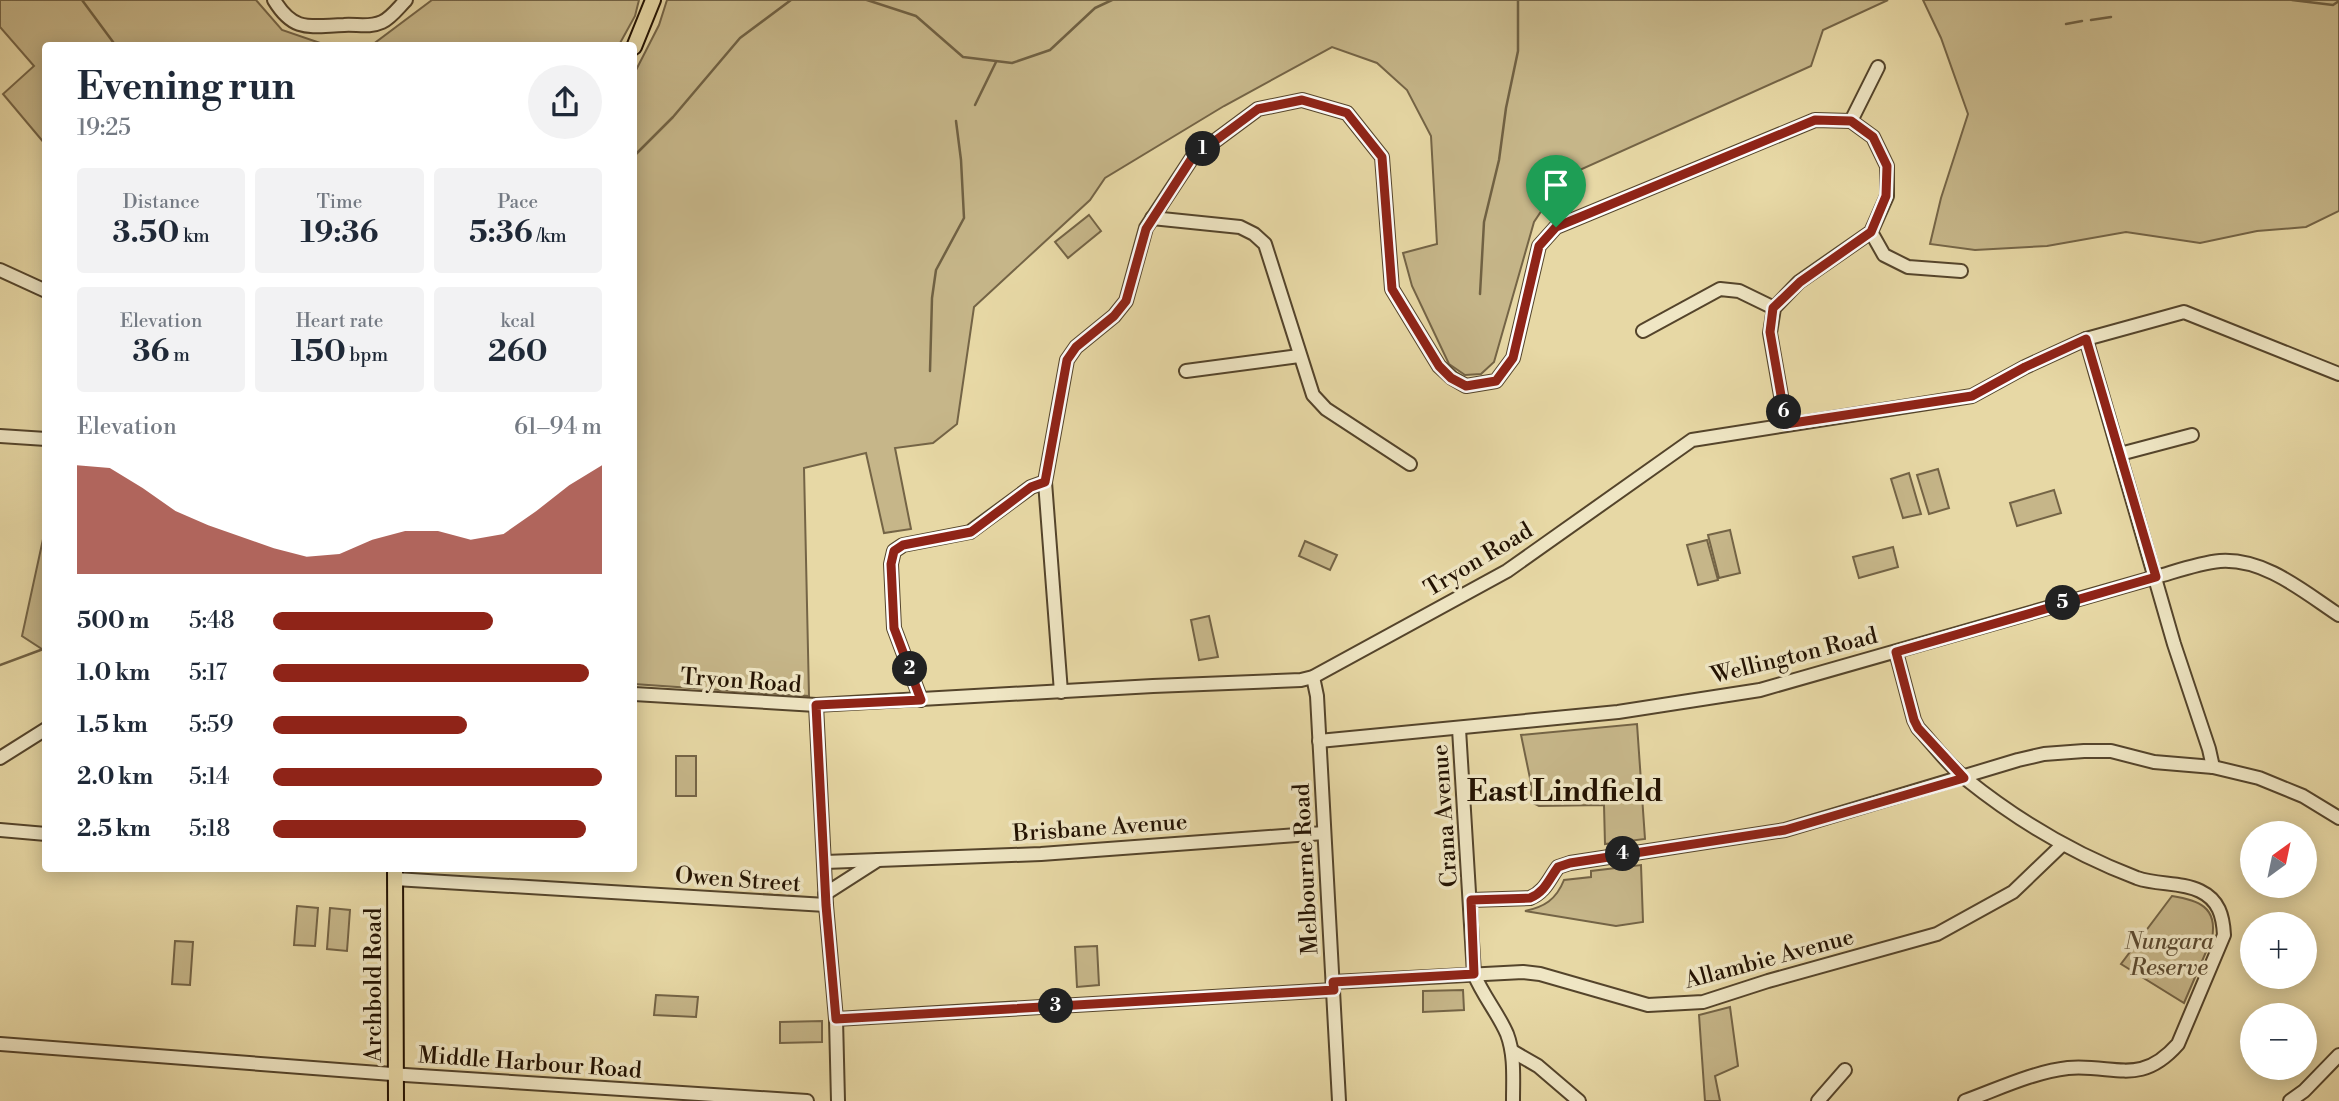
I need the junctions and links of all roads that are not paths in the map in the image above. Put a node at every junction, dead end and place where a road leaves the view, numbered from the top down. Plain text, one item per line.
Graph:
1 (274, 0) edge
2 (653, 0) edge
3 (405, 1) edge
4 (636, 42) edge
5 (1878, 67) dead end
6 (1851, 121) junction
7 (1152, 218) junction
8 (1871, 232) junction
9 (0, 270) edge
10 (1961, 271) dead end
11 (42, 289) edge
12 (1773, 308) junction
13 (1643, 331) dead end
14 (2086, 339) junction
15 (1299, 356) junction
16 (1186, 371) dead end
17 (2339, 374) edge
18 (1786, 424) junction
19 (2192, 435) dead end
20 (0, 436) edge
21 (42, 439) edge
22 (2120, 454) junction
23 (1410, 464) dead end
24 (1045, 482) junction
25 (2156, 577) junction
26 (2339, 615) edge
27 (1896, 652) junction
28 (1313, 677) junction
29 (1061, 692) junction
30 (637, 694) edge
31 (921, 700) junction
32 (816, 705) junction
33 (1459, 729) junction
34 (42, 732) edge
35 (1319, 741) junction
36 (0, 758) edge
37 (2213, 767) junction
38 (1964, 778) junction
39 (2339, 818) edge
40 (0, 830) edge
41 (1324, 833) junction
42 (42, 834) edge
43 (2062, 845) junction
44 (878, 860) junction
45 (825, 862) junction
46 (395, 873) edge
47 (825, 900) junction
48 (1471, 900) junction
49 (1474, 974) junction
50 (1333, 986) junction
51 (836, 1019) junction
52 (0, 1044) edge
53 (1512, 1051) junction
54 (2339, 1055) edge
55 (1844, 1070) dead end
56 (396, 1074) junction
57 (396, 1101) edge
58 (807, 1101) edge
59 (838, 1101) edge
60 (1339, 1101) edge
61 (1513, 1101) edge
62 (1579, 1101) edge
63 (1818, 1101) edge
64 (1965, 1101) edge
65 (2290, 1101) edge

1 - 3 street
2 - 4 main road
5 - 6 street
6 - 7 street
6 - 8 street
7 - 15 street
7 - 24 street
8 - 10 street
8 - 12 street
9 - 11 street
12 - 13 street
12 - 18 street
14 - 17 street, Tryon Road
14 - 18 street, Tryon Road
14 - 22 street
15 - 16 street
15 - 23 street
18 - 28 street, Tryon Road
19 - 22 street
20 - 21 street
22 - 25 street
24 - 29 street
24 - 31 street
25 - 26 street, Wellington Road
25 - 27 street, Wellington Road
25 - 37 street
27 - 33 street, Wellington Road
27 - 38 street
28 - 29 street, Tryon Road
28 - 35 street, Melbourne Road
29 - 31 street, Tryon Road
30 - 32 street, Tryon Road
31 - 32 street, Tryon Road
32 - 45 street
33 - 35 street, Wellington Road
33 - 48 street, Crana Avenue
34 - 36 street
35 - 41 street, Melbourne Road
37 - 38 street
37 - 39 street
38 - 43 street
38 - 48 street
40 - 42 street
41 - 44 street, Brisbane Avenue
41 - 50 street, Melbourne Road
43 - 49 street, Allambie Avenue
43 - 64 street
44 - 45 street, Brisbane Avenue
44 - 47 street
45 - 47 street
46 - 47 street, Owen Street
46 - 56 main road, Archbold Road
47 - 51 street
48 - 49 street, Crana Avenue
49 - 50 street, Allambie Avenue
49 - 53 street, Crana Avenue
50 - 51 street, Allambie Avenue
50 - 60 street, Melbourne Road
51 - 59 street
52 - 56 street, Middle Harbour Road
53 - 61 street, Crana Avenue
53 - 62 street
54 - 65 street
55 - 63 street
56 - 57 main road, Archbold Road
56 - 58 street, Middle Harbour Road

